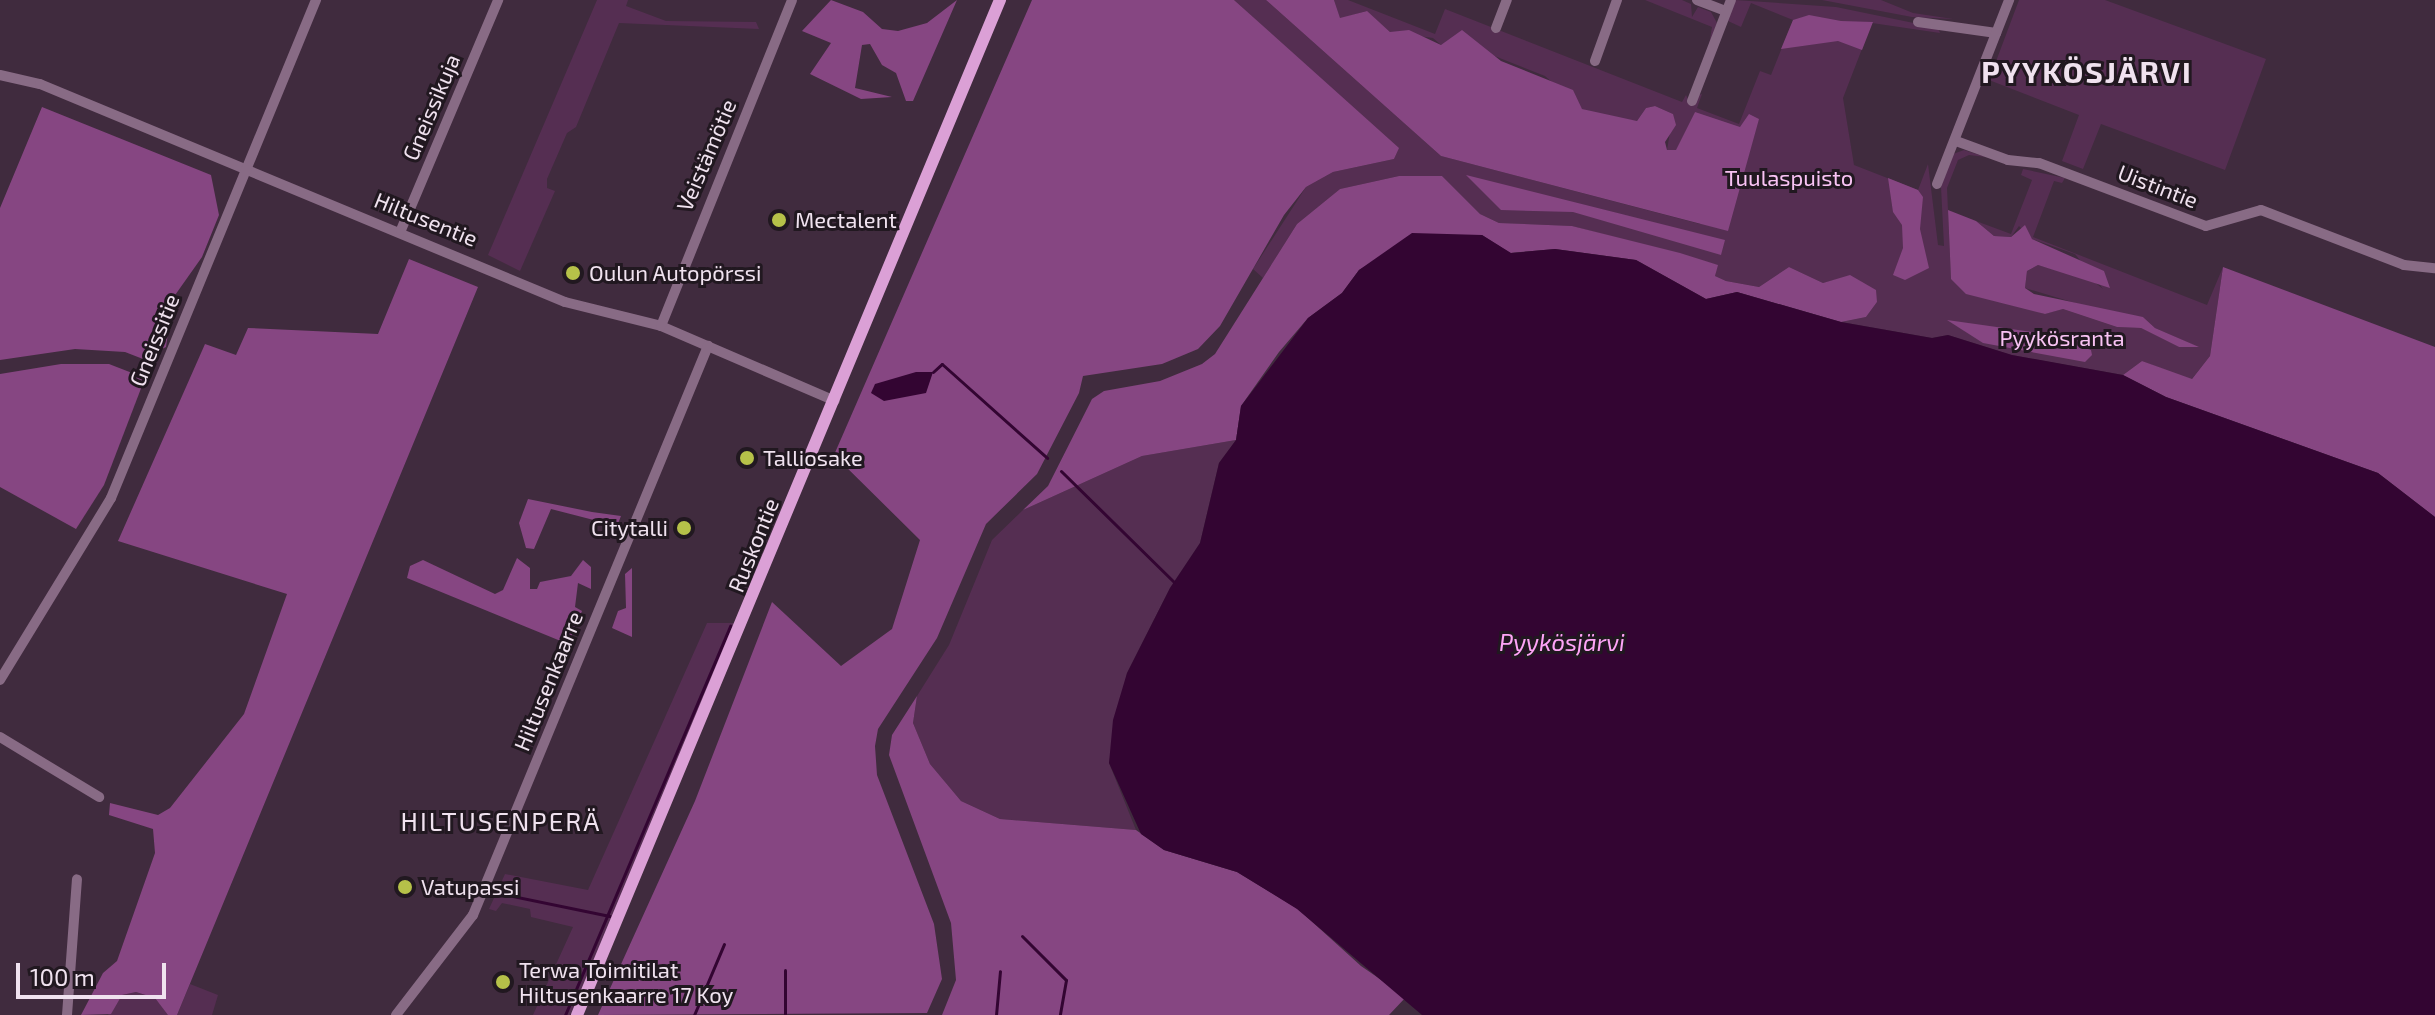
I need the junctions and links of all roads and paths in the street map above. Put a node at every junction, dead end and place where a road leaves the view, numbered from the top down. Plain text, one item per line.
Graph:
1 (316, 0) edge
2 (498, 0) edge
3 (792, 0) edge
4 (1000, 0) edge
5 (1507, 0) edge
6 (1617, 0) edge
7 (1697, 0) edge
8 (1731, 0) edge
9 (2009, 0) edge
10 (1726, 11) junction
11 (1918, 22) dead end
12 (1496, 28) dead end
13 (1996, 33) junction
14 (1595, 61) dead end
15 (0, 75) edge
16 (1692, 101) dead end
17 (1956, 141) junction
18 (247, 168) junction
19 (1937, 184) dead end
20 (401, 230) junction
21 (2435, 268) edge
22 (661, 326) junction
23 (708, 346) junction
24 (835, 401) junction
25 (0, 680) edge
26 (0, 737) edge
27 (99, 797) dead end
28 (77, 879) dead end
29 (67, 1015) edge
30 (396, 1015) edge
31 (577, 1015) edge

1 - 18 street, Gneissitie
2 - 20 street, Gneissikuja
3 - 22 street, Veistämötie
4 - 24 main road, Ruskontie
5 - 12 street
6 - 14 street
7 - 10 street
8 - 10 street
9 - 13 street
10 - 16 street
11 - 13 street
13 - 17 street
15 - 18 street, Hiltusentie
17 - 19 street
17 - 21 street, Uistintie
18 - 20 street, Hiltusentie
18 - 25 street, Gneissitie
20 - 22 street, Hiltusentie
22 - 23 street, Hiltusentie
23 - 24 street, Hiltusentie
23 - 30 street, Hiltusenkaarre
24 - 31 main road, Ruskontie
26 - 27 street
28 - 29 street

